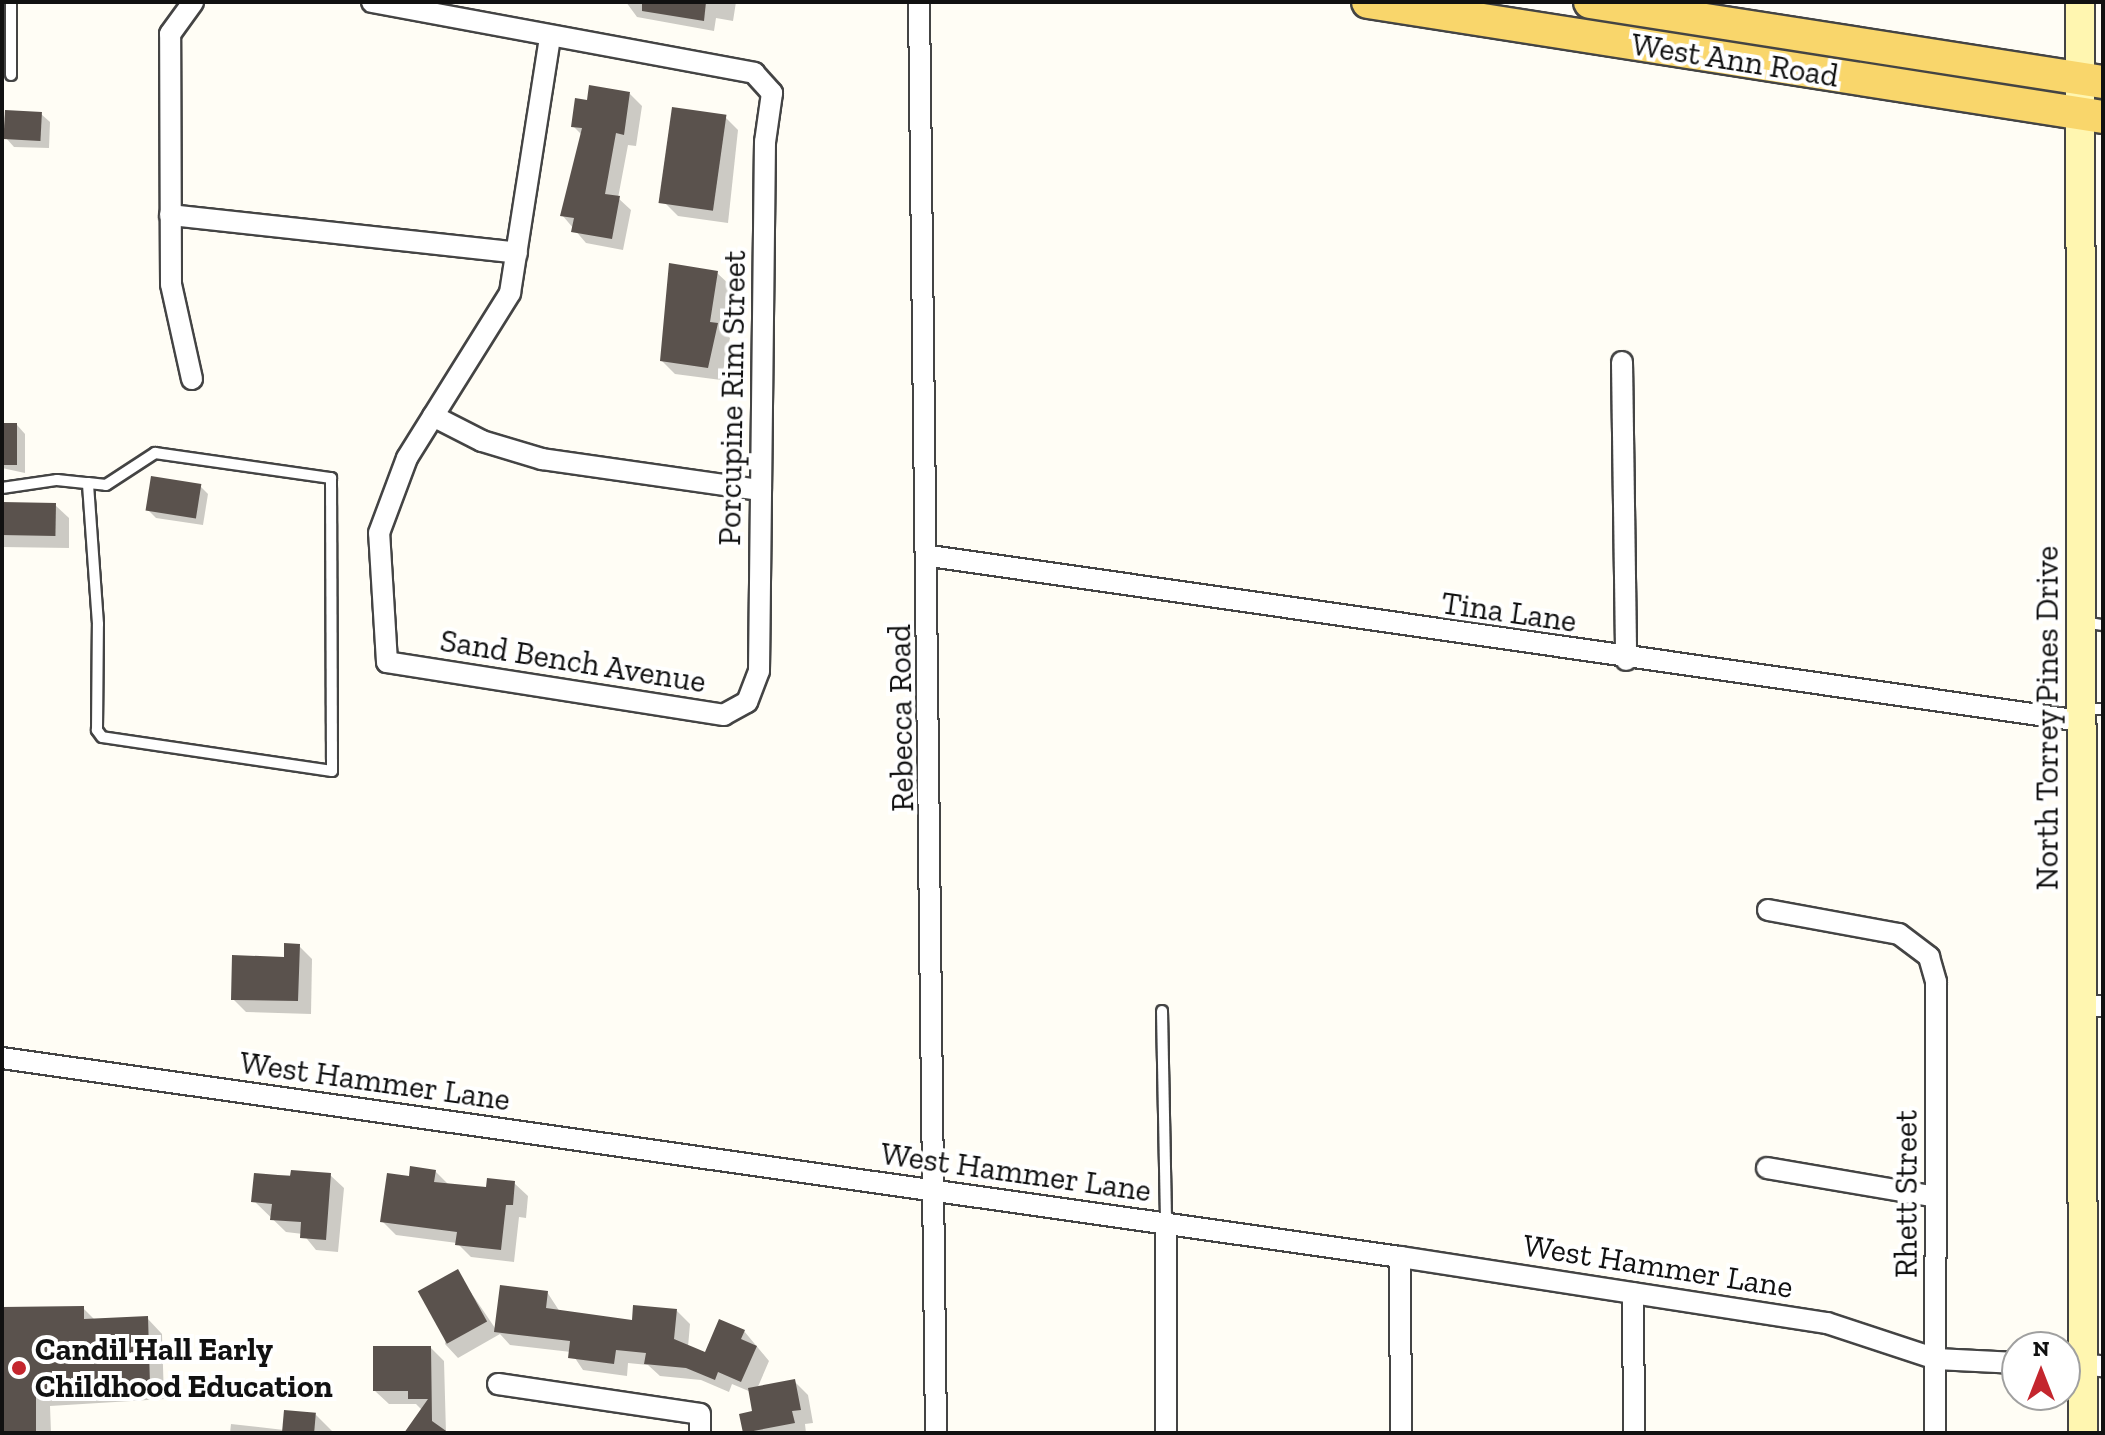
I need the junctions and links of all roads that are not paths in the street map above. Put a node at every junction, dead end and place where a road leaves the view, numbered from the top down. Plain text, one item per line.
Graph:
1 (11, 2) edge
2 (372, 2) edge
3 (919, 2) edge
4 (1368, 2) edge
5 (1590, 2) edge
6 (2080, 2) edge
7 (190, 3) edge
8 (1478, 11) edge
9 (550, 37) junction
10 (11, 75) dead end
11 (2091, 80) edge
12 (2091, 115) edge
13 (170, 215) junction
14 (517, 253) junction
15 (1622, 362) dead end
16 (192, 379) dead end
17 (433, 416) junction
18 (88, 483) junction
19 (2, 488) edge
20 (761, 490) junction
21 (930, 556) junction
22 (2092, 623) edge
23 (1626, 660) junction
24 (747, 702) joint
25 (2089, 713) edge
26 (1768, 910) dead end
27 (2093, 1006) edge
28 (1162, 1011) dead end
29 (2, 1058) edge
30 (1767, 1168) dead end
31 (935, 1192) junction
32 (1936, 1197) junction
33 (1166, 1222) junction
34 (1400, 1257) junction
35 (1633, 1293) junction
36 (1936, 1359) junction
37 (2001, 1362) edge
38 (2083, 1364) edge
39 (498, 1384) dead end
40 (700, 1433) edge
41 (936, 1433) edge
42 (1166, 1433) edge
43 (1401, 1433) edge
44 (1634, 1433) edge
45 (1935, 1433) edge
46 (2083, 1433) edge

1 - 10 lane
2 - 9 street
3 - 21 street, Rebecca Road
4 - 8 main road, West Ann Road
5 - 11 main road, West Ann Road
6 - 11 street, North Torrey Pines Drive
7 - 13 street
8 - 12 main road, West Ann Road
9 - 14 street
9 - 20 street, Porcupine Rim Street
11 - 12 street, North Torrey Pines Drive
12 - 22 street, North Torrey Pines Drive
13 - 14 street
13 - 16 street
14 - 17 street
15 - 23 street
17 - 20 street
17 - 24 street, Sand Bench Avenue
18 - 18 lane
18 - 19 lane
20 - 24 street, Porcupine Rim Street
21 - 23 street, Tina Lane
21 - 31 street, Rebecca Road
22 - 25 street, North Torrey Pines Drive
23 - 25 street, Tina Lane
25 - 27 street, North Torrey Pines Drive
26 - 32 street, Rhett Street
27 - 38 street, North Torrey Pines Drive
28 - 33 lane
29 - 31 street, West Hammer Lane
30 - 32 street
31 - 33 street, West Hammer Lane
31 - 41 street, Rebecca Road
32 - 36 street, Rhett Street
33 - 34 street, West Hammer Lane
33 - 42 street
34 - 35 street, West Hammer Lane
34 - 43 street
35 - 36 street, West Hammer Lane
35 - 44 street
36 - 37 street, West Hammer Lane
36 - 45 street, Rhett Street
38 - 46 street, North Torrey Pines Drive
39 - 40 street

